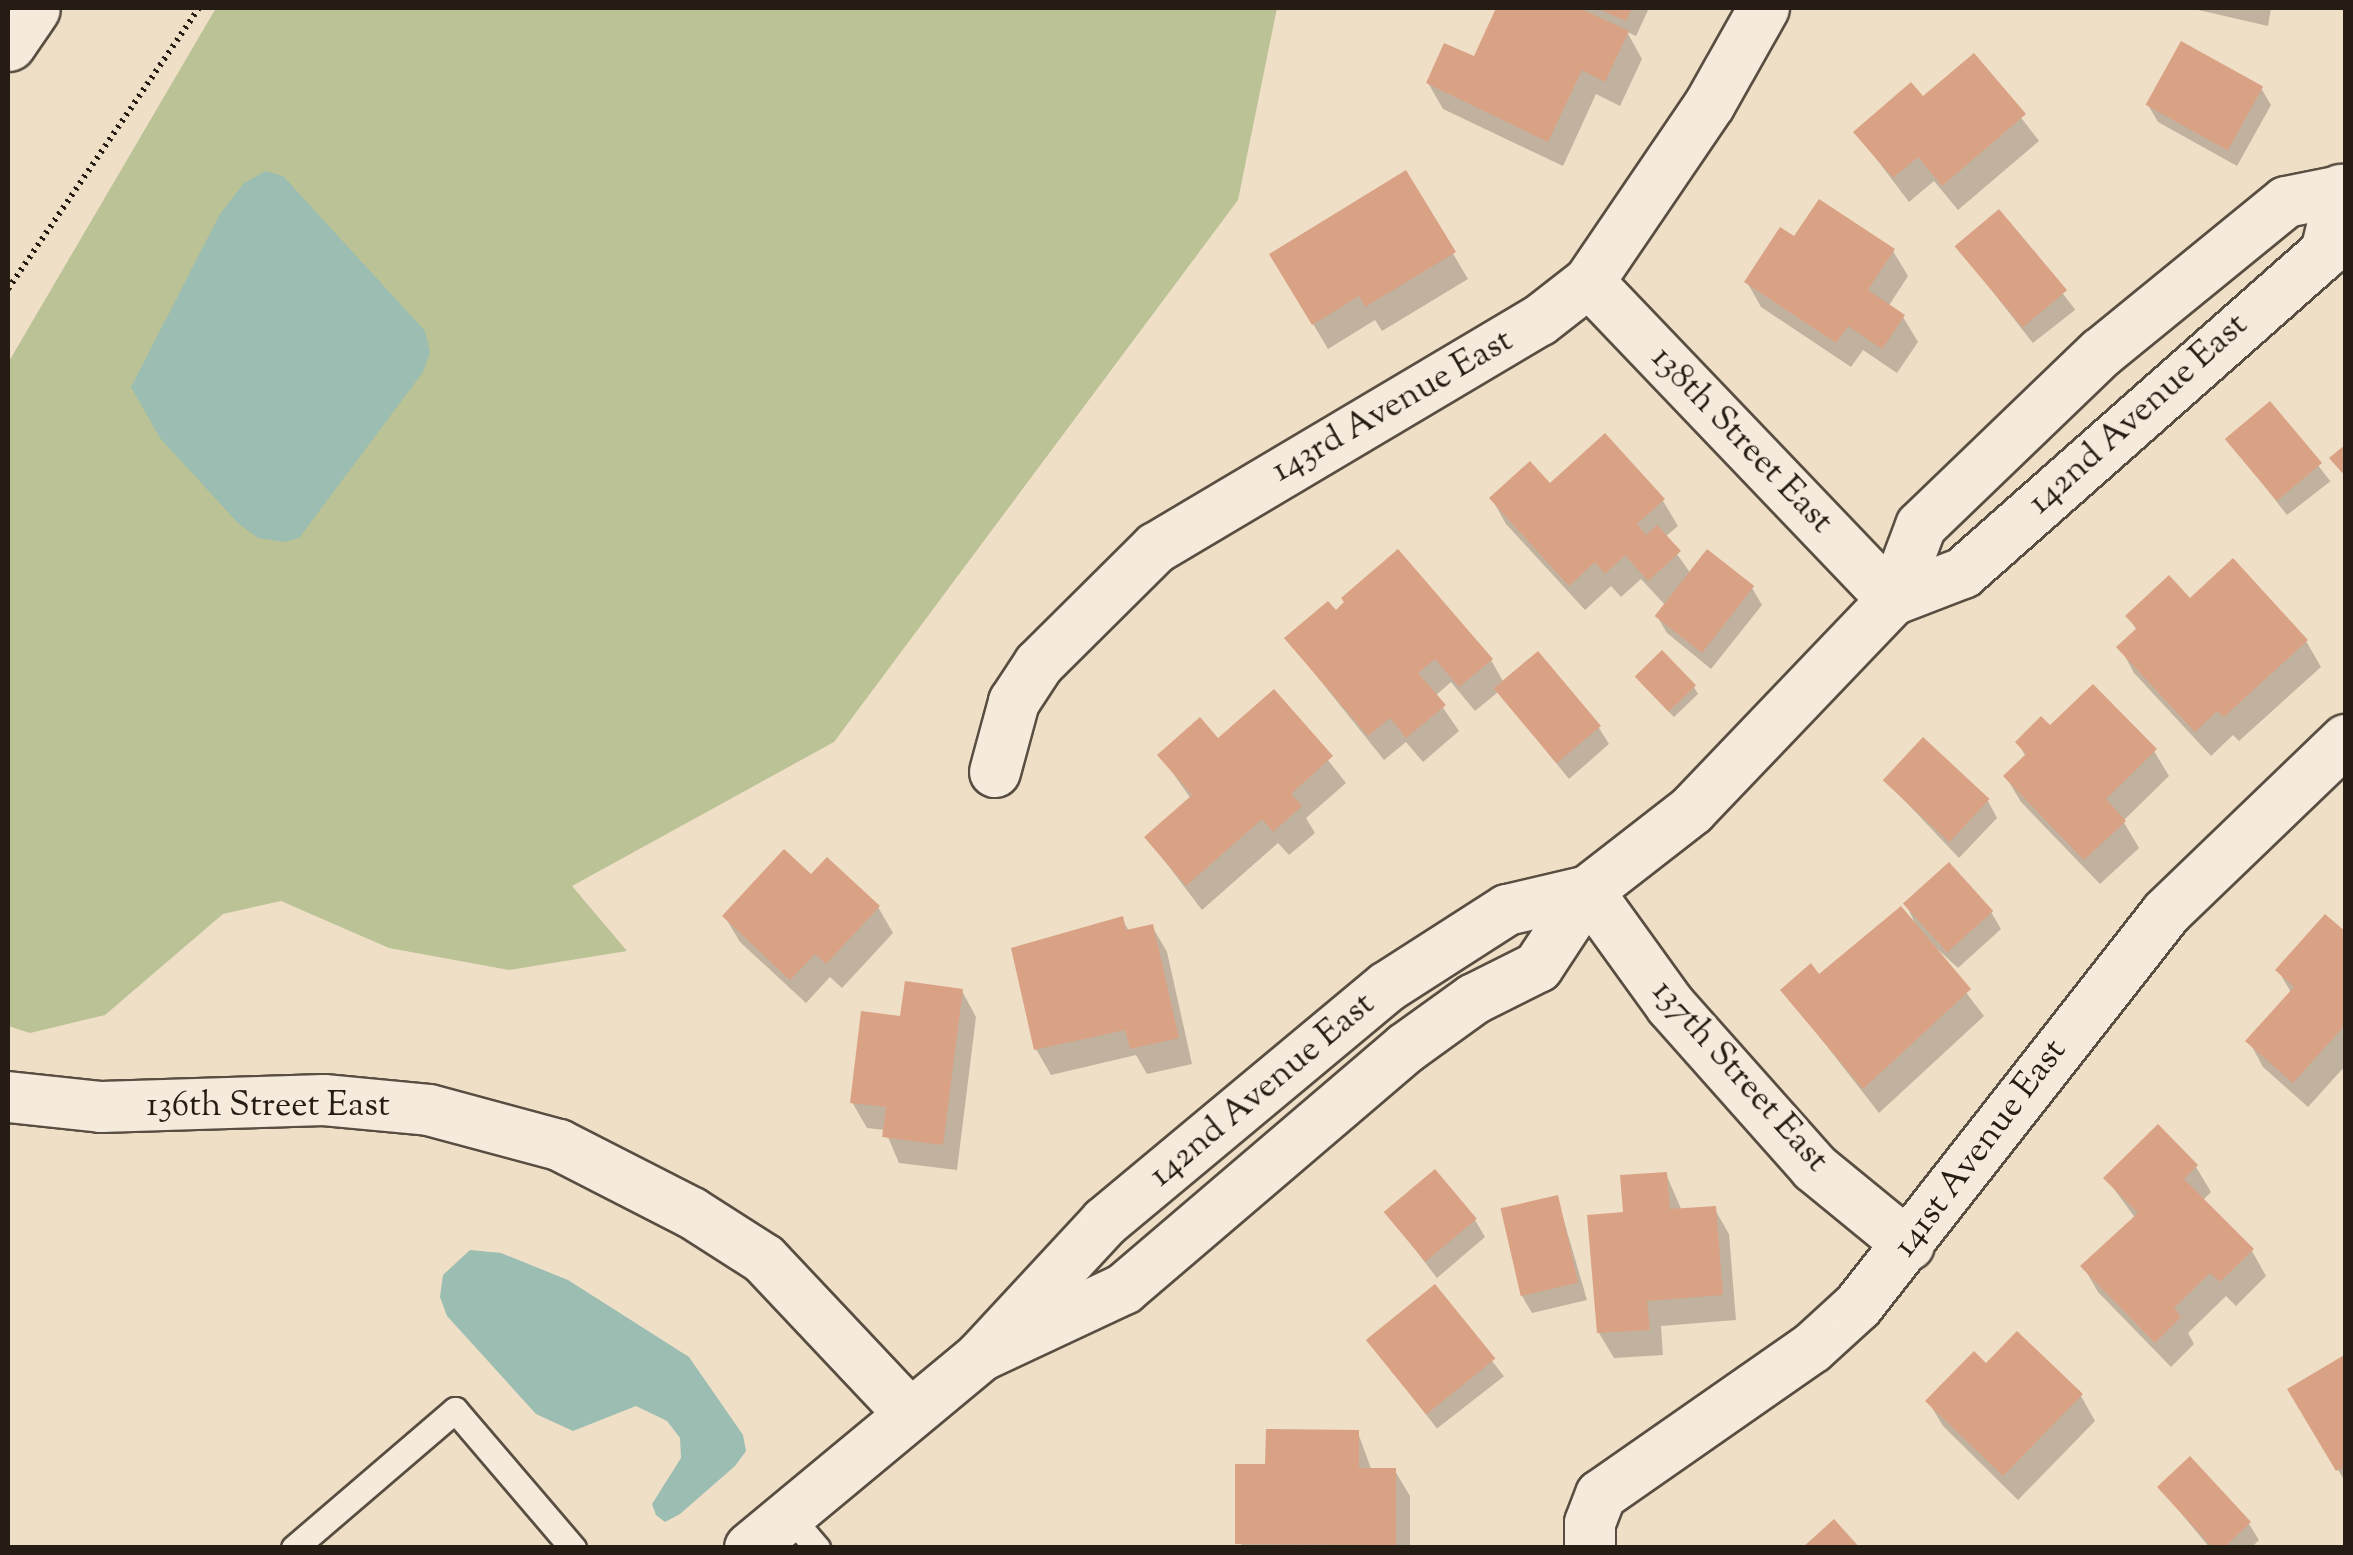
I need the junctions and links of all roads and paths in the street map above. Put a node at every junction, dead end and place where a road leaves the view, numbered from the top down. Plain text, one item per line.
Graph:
1 (32, 8) edge
2 (200, 8) edge
3 (1764, 8) edge
4 (8, 43) edge
5 (2343, 190) edge
6 (1589, 282) junction
7 (8, 289) edge
8 (1893, 600) junction
9 (2336, 765) edge
10 (995, 772) dead end
11 (1588, 891) junction
12 (8, 1097) edge
13 (1909, 1246) junction
14 (908, 1412) junction
15 (803, 1531) edge
16 (1590, 1535) edge
17 (294, 1548) edge
18 (573, 1548) edge
19 (750, 1548) edge

1 - 4 main road
2 - 7 path
3 - 6 street, 143rd Avenue East
5 - 8 street, 142nd Avenue East
5 - 8 street, 142nd Avenue East
6 - 8 street, 138th Street East
6 - 10 street, 143rd Avenue East
8 - 11 street, 142nd Avenue East
9 - 13 street, 141st Avenue East
11 - 13 street, 137th Street East
11 - 14 street, 142nd Avenue East
12 - 14 street, 136th Street East
13 - 16 street, 141st Avenue East
14 - 15 street, 142nd Avenue East
15 - 19 street, 142nd Avenue East
17 - 18 lane

